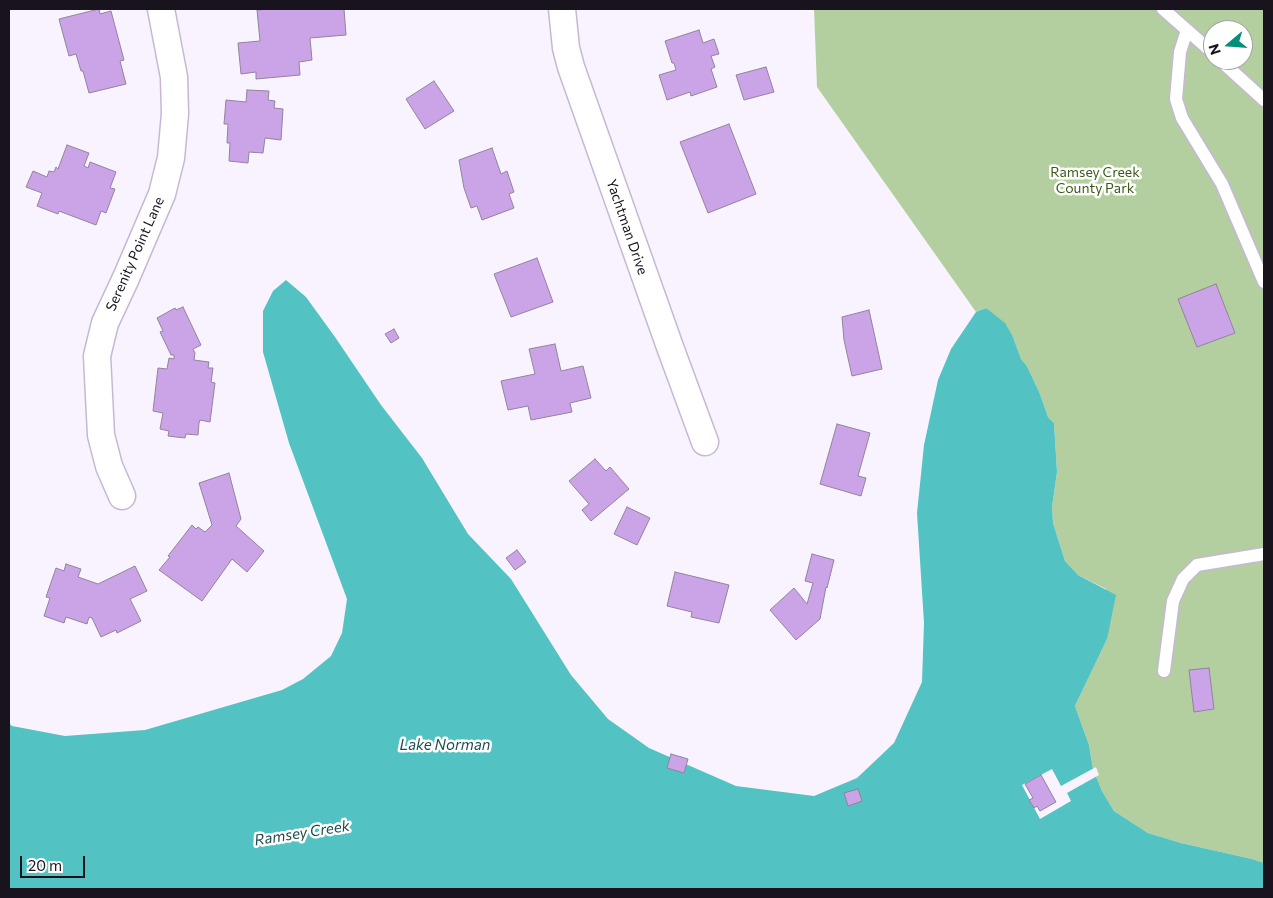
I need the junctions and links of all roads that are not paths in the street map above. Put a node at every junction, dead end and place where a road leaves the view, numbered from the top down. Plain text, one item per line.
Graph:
1 (161, 9) edge
2 (562, 9) edge
3 (1163, 9) edge
4 (1187, 30) junction
5 (1203, 44) edge
6 (1231, 70) edge
7 (1264, 100) edge
8 (1264, 282) edge
9 (705, 442) dead end
10 (122, 496) dead end
11 (1264, 554) edge
12 (1164, 671) dead end

1 - 10 street, Serenity Point Lane
2 - 9 street, Yachtman Drive
3 - 4 lane
4 - 5 lane
4 - 8 lane
6 - 7 lane
11 - 12 lane

